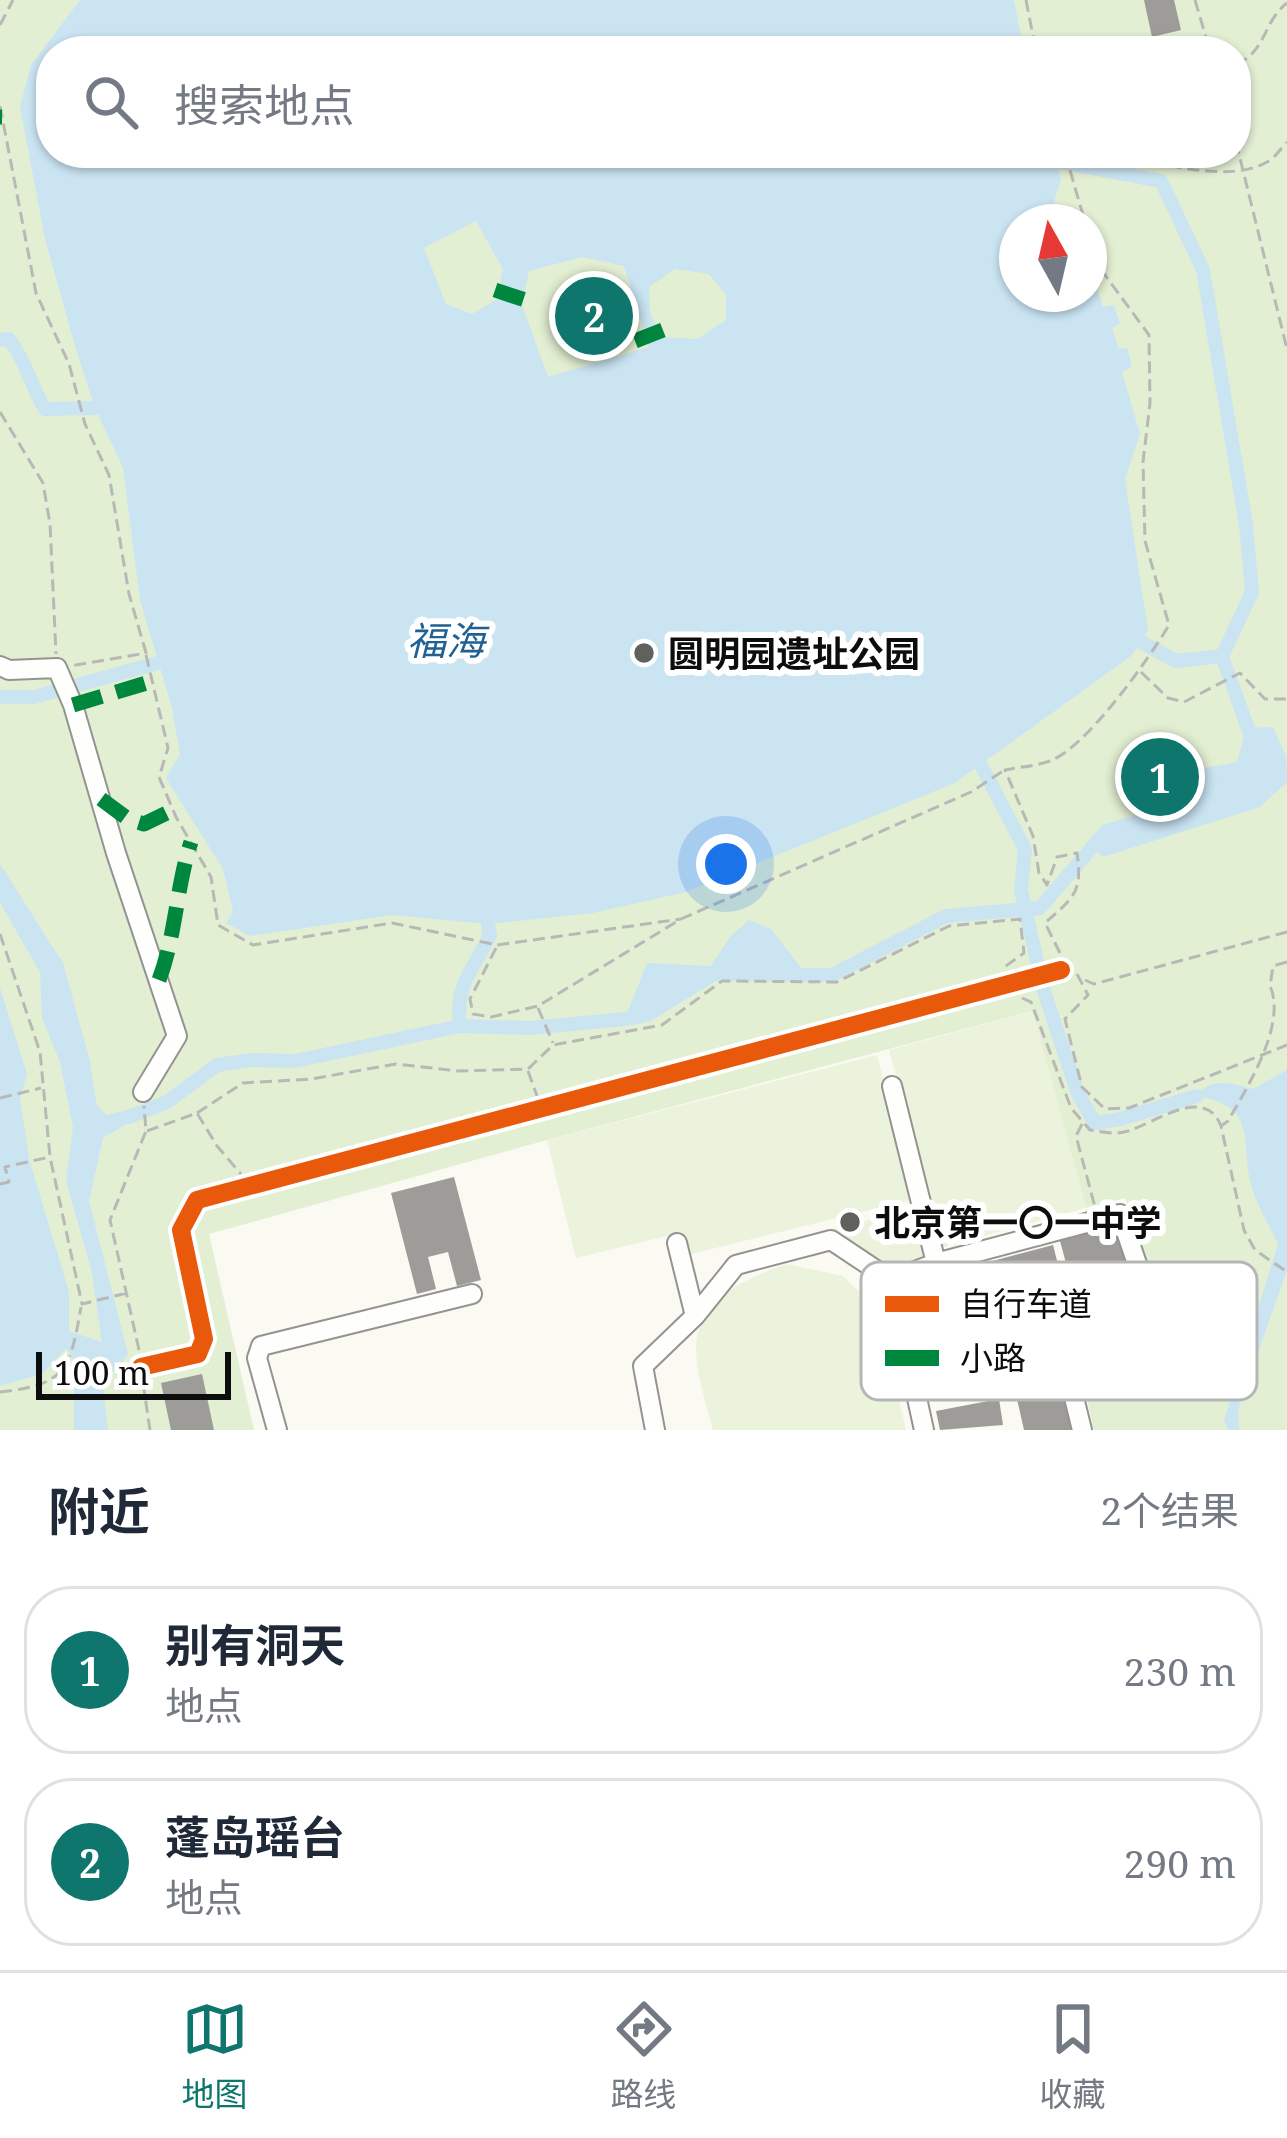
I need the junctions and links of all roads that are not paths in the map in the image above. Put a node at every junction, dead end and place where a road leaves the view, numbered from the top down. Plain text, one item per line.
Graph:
1 (0, 666) edge
2 (1061, 970) road end
3 (892, 1086) dead end
4 (143, 1092) road end
5 (677, 1243) dead end
6 (864, 1262) edge
7 (936, 1262) edge
8 (940, 1262) edge
9 (1136, 1262) edge
10 (472, 1294) dead end
11 (695, 1316) junction
12 (141, 1367) road end
13 (917, 1400) edge
14 (1075, 1400) edge
15 (277, 1430) edge
16 (655, 1430) edge
17 (924, 1430) edge
18 (1082, 1430) edge

1 - 4 street
2 - 12 street
3 - 7 street
5 - 11 street
6 - 11 street
8 - 9 street
10 - 15 street
11 - 16 street
13 - 17 street
14 - 18 street

